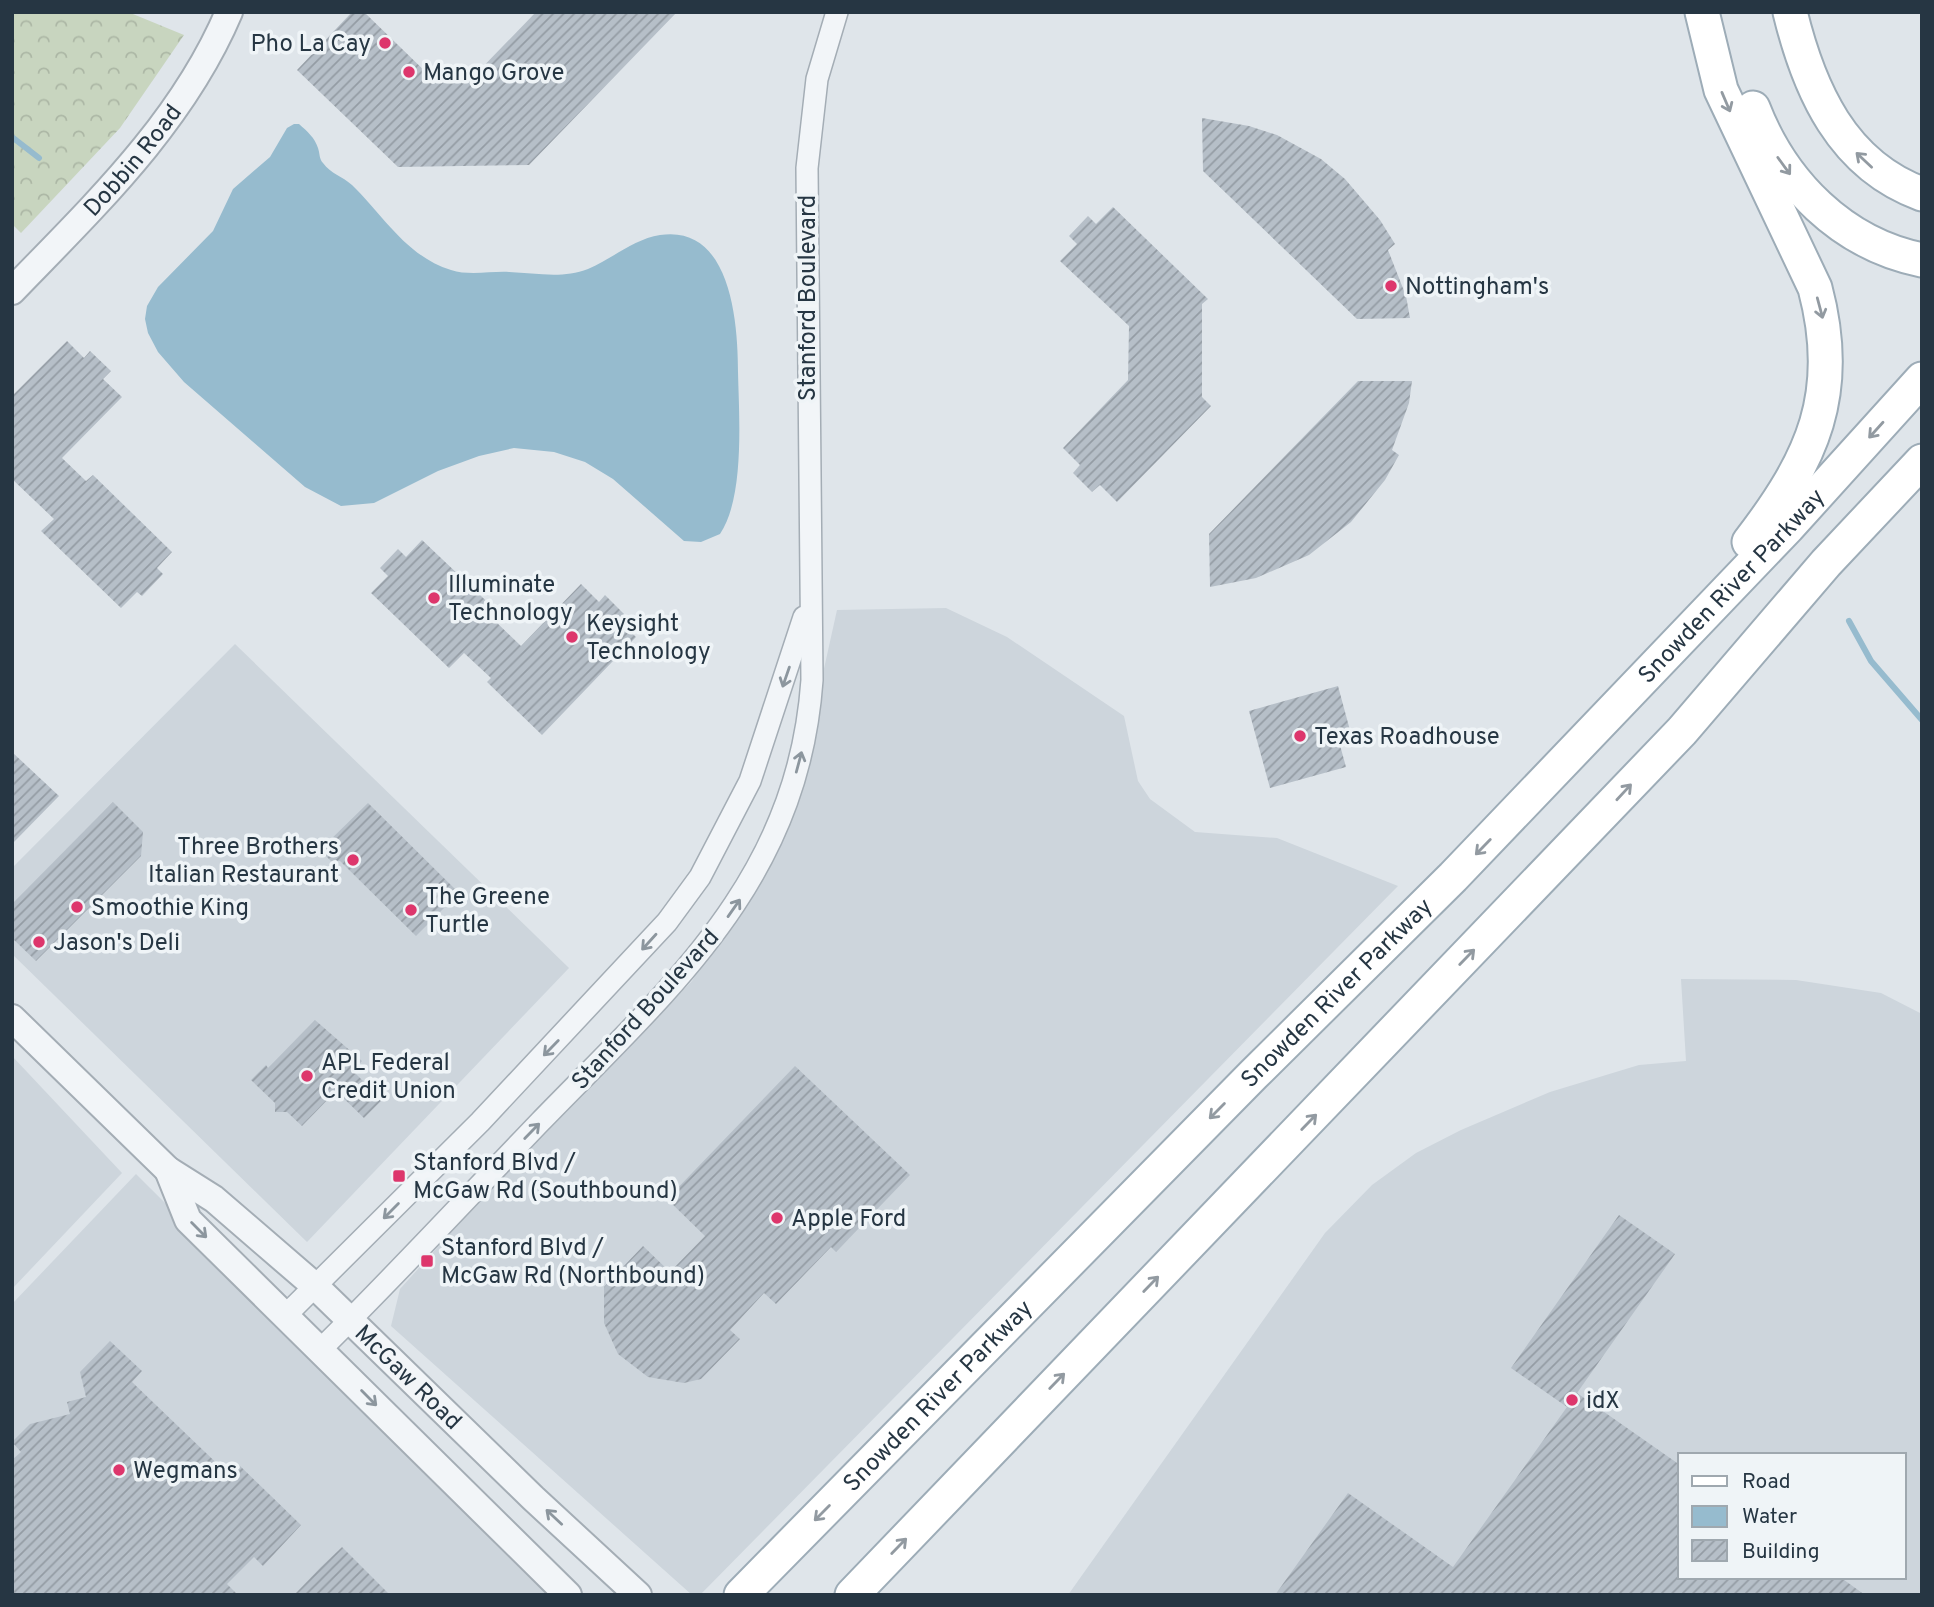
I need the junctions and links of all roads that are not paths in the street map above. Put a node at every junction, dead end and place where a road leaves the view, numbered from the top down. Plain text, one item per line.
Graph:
1 (229, 12) edge
2 (837, 12) edge
3 (1702, 12) edge
4 (1724, 12) edge
5 (1790, 12) edge
6 (1922, 194) edge
7 (1922, 261) edge
8 (12, 291) edge
9 (1922, 379) edge
10 (1922, 461) edge
11 (1922, 490) edge
12 (811, 588) junction
13 (1646, 677) junction
14 (1682, 731) junction
15 (12, 1018) edge
16 (169, 1170) junction
17 (316, 1287) junction
18 (285, 1316) junction
19 (350, 1321) junction
20 (320, 1350) junction
21 (568, 1595) edge
22 (638, 1595) edge
23 (741, 1595) edge
24 (852, 1595) edge

1 - 8 street, Dobbin Road
2 - 12 street, Stanford Boulevard
3 -> 13 main road
4 -> 7 main road
6 -> 5 main road
9 -> 13 main road, Snowden River Parkway
10 - 14 main road
11 - 14 main road
12 -> 17 street, Stanford Boulevard
19 -> 12 street, Stanford Boulevard
13 -> 23 main road, Snowden River Parkway
24 -> 14 main road
15 - 16 street, McGaw Road
16 - 17 street, McGaw Road
16 -> 18 street, McGaw Road
17 - 18 street, Stanford Boulevard
17 - 19 street, McGaw Road
18 - 20 street, McGaw Road
19 - 20 street, Stanford Boulevard
22 -> 19 street, McGaw Road
20 -> 21 street, McGaw Road

